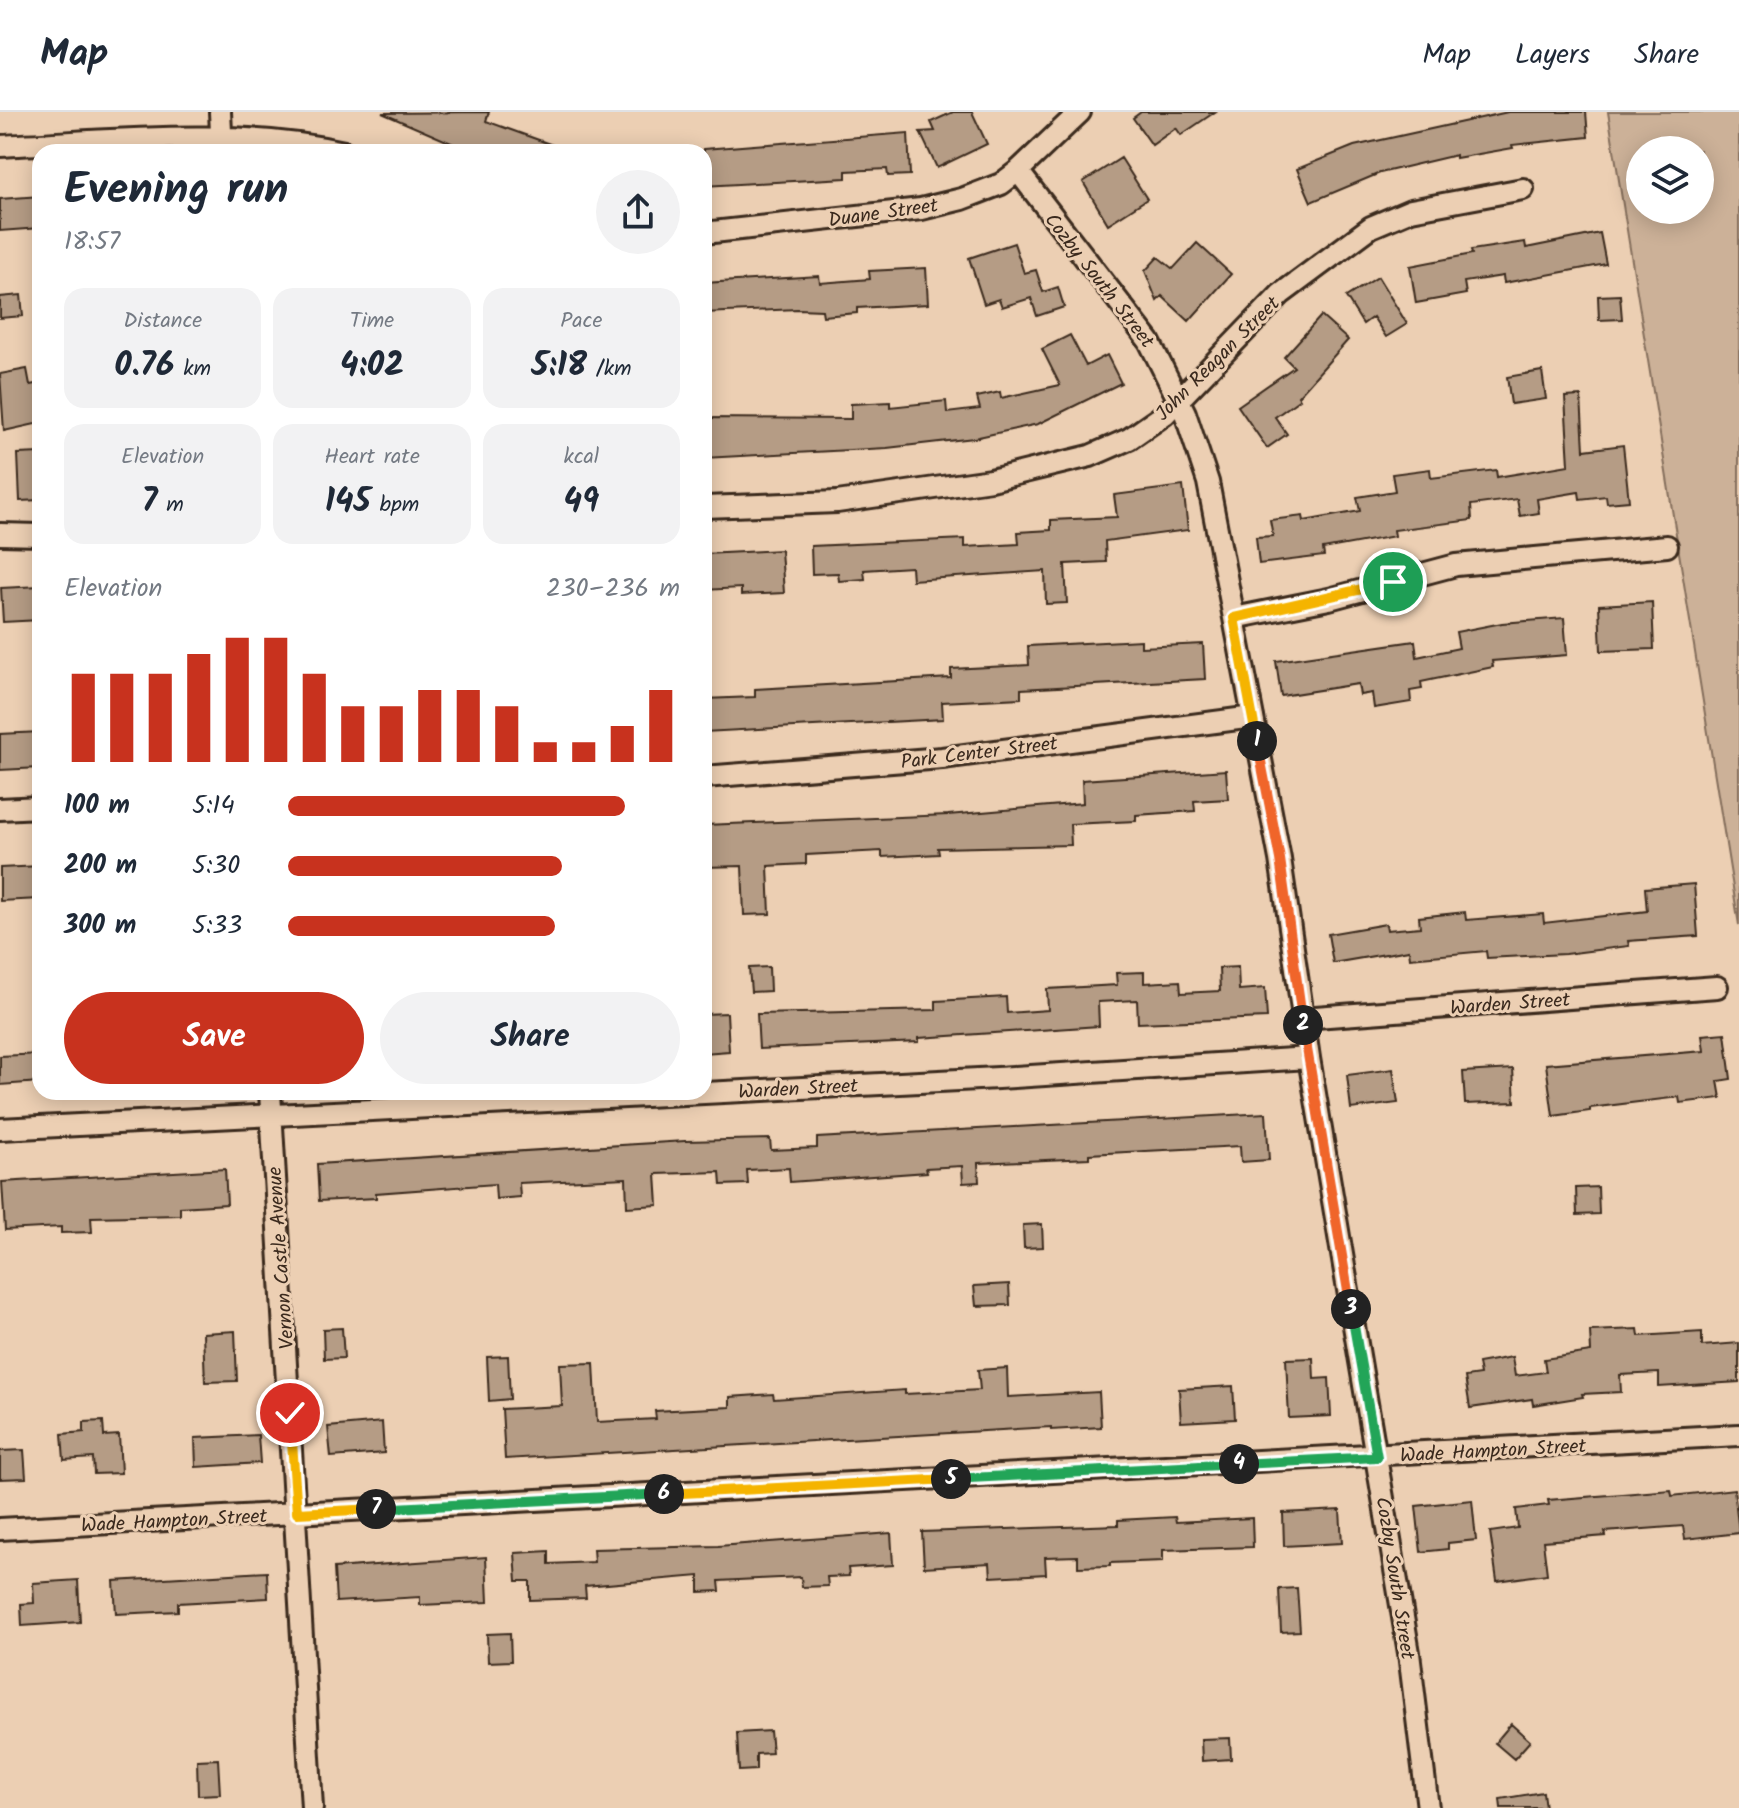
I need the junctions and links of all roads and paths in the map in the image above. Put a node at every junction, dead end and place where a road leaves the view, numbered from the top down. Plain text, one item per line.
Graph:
1 (220, 112) edge
2 (1080, 112) edge
3 (222, 144) edge
4 (248, 144) edge
5 (308, 144) edge
6 (0, 146) edge
7 (32, 146) edge
8 (1018, 171) junction
9 (1523, 189) dead end
10 (712, 232) edge
11 (1179, 399) junction
12 (712, 507) edge
13 (0, 534) edge
14 (32, 535) edge
15 (1667, 546) dead end
16 (1234, 618) junction
17 (1253, 717) junction
18 (712, 776) edge
19 (32, 807) edge
20 (0, 809) edge
21 (1717, 987) dead end
22 (1302, 1018) junction
23 (1309, 1058) junction
24 (712, 1087) edge
25 (331, 1100) edge
26 (270, 1102) edge
27 (0, 1129) edge
28 (1739, 1435) edge
29 (1377, 1457) junction
30 (297, 1513) junction
31 (0, 1529) edge
32 (312, 1808) edge
33 (1428, 1808) edge

1 - 3 street
2 - 8 street, Duane Street
4 - 5 street
6 - 7 street
8 - 10 street, Duane Street
8 - 11 street, Cozby South Street
9 - 11 street, John Reagan Street
11 - 12 street, John Reagan Street
11 - 16 street, Cozby South Street
13 - 14 street
15 - 16 street
16 - 17 street, Cozby South Street
17 - 18 street, Park Center Street
17 - 22 street, Cozby South Street
19 - 20 street
21 - 22 street, Warden Street
22 - 23 street, Cozby South Street
23 - 24 street, Warden Street
23 - 29 street, Cozby South Street
25 - 26 street, Warden Street
26 - 27 street, Warden Street
26 - 30 street, Vernon Castle Avenue
28 - 29 street, Wade Hampton Street
29 - 30 street, Wade Hampton Street
29 - 33 street, Cozby South Street
30 - 31 street, Wade Hampton Street
30 - 32 street, Vernon Castle Avenue

